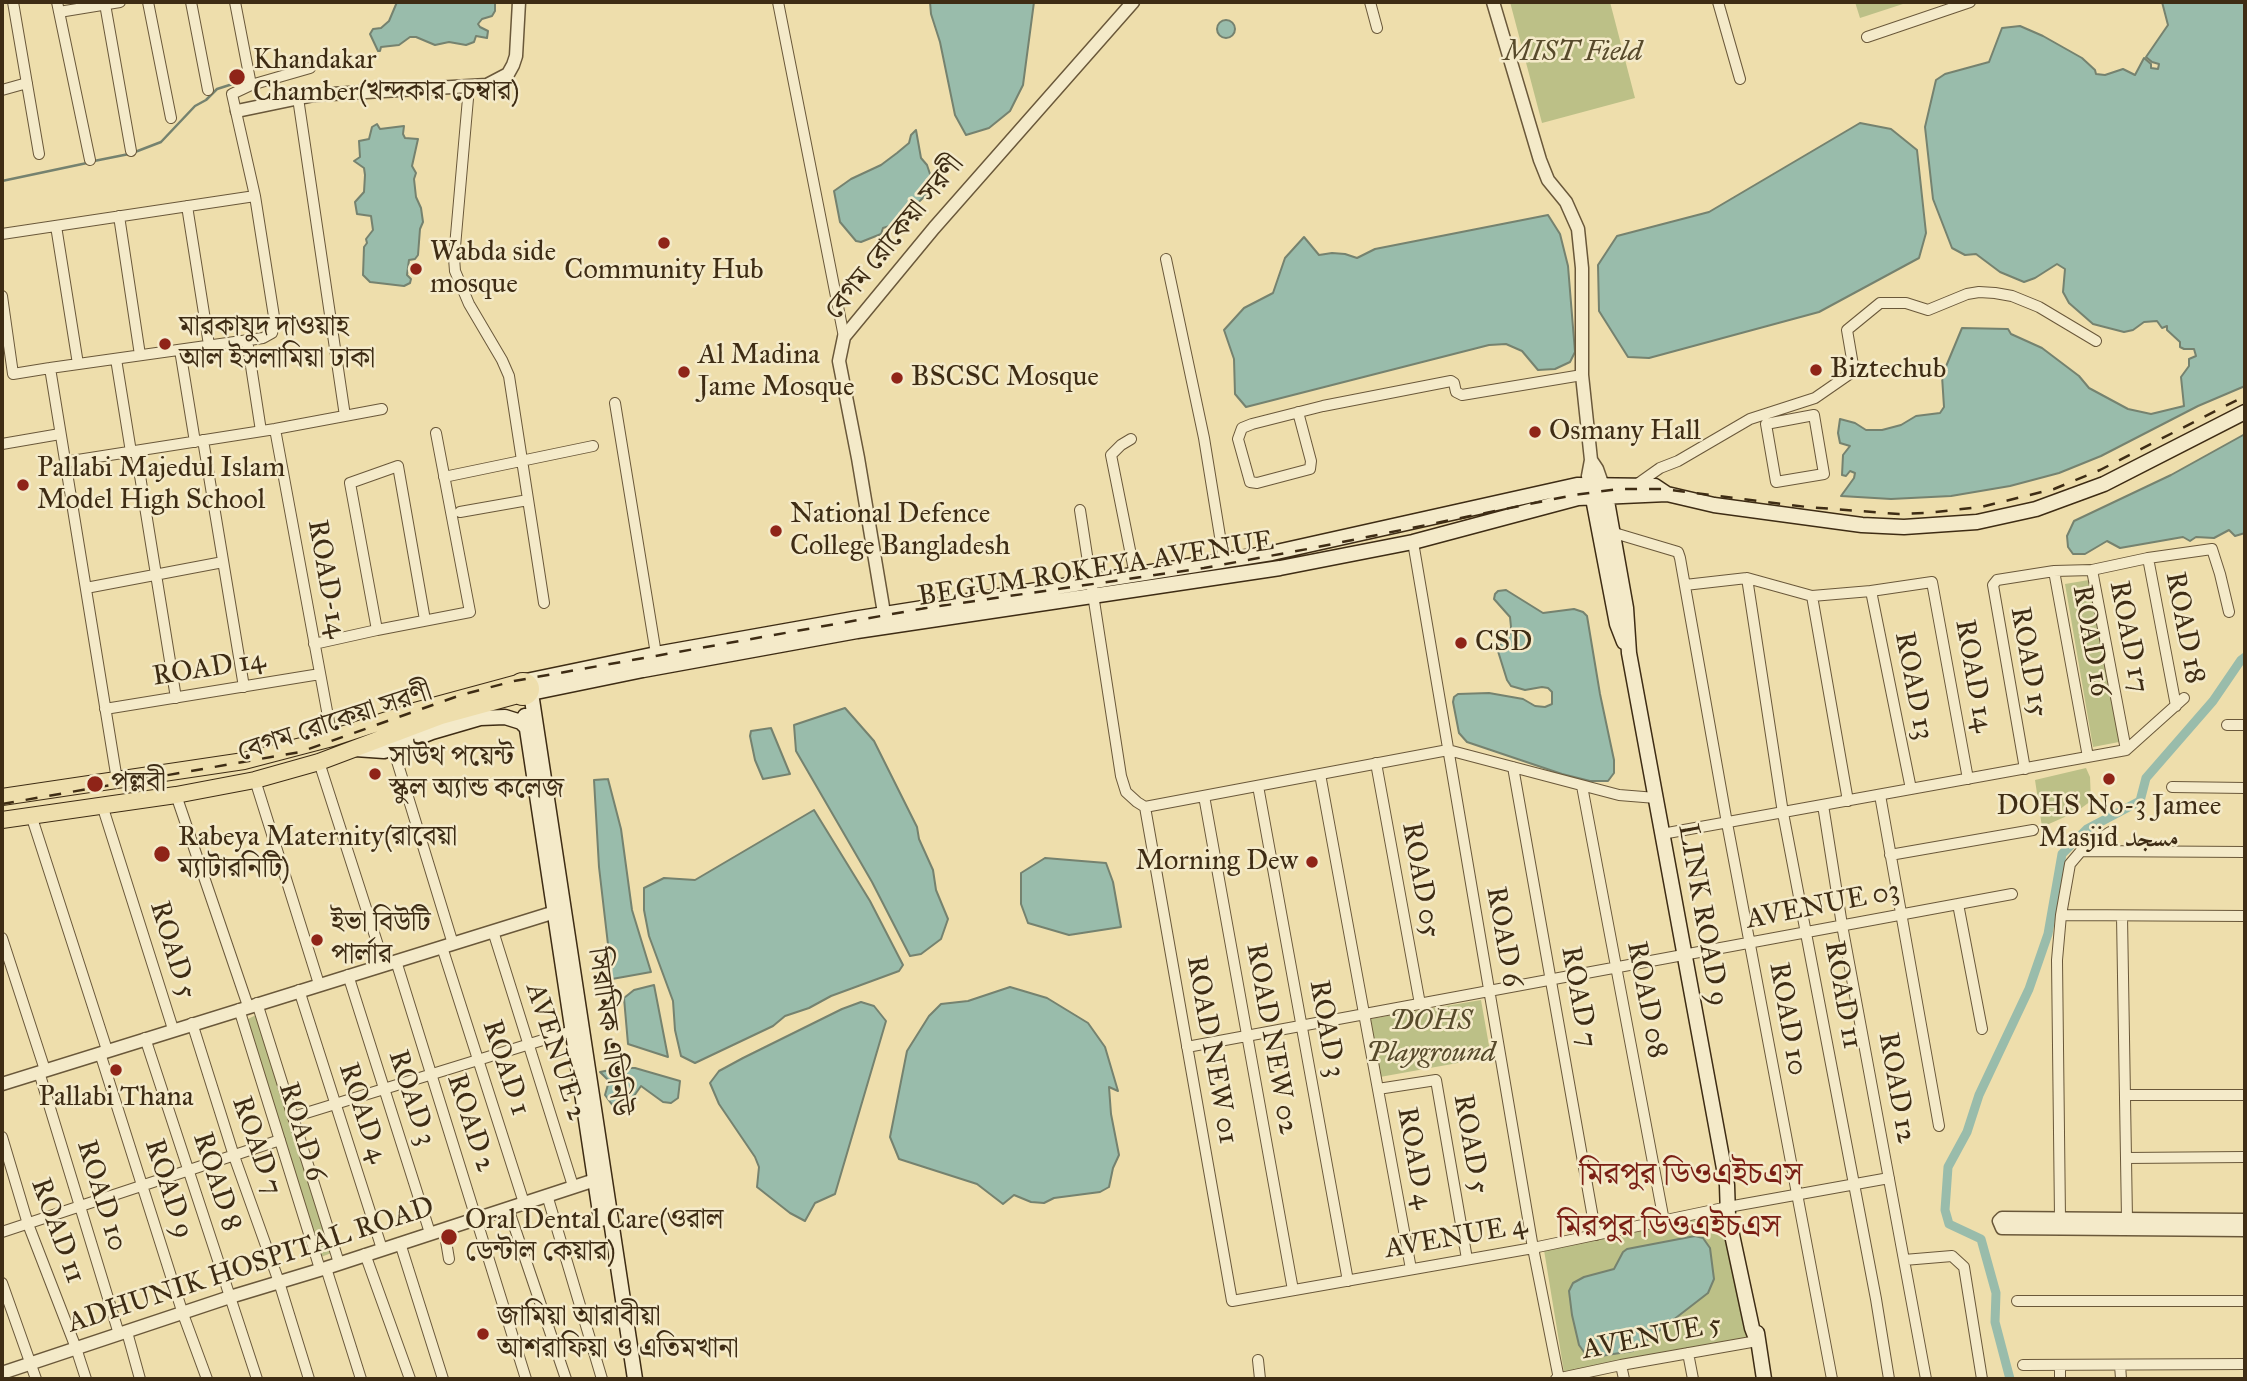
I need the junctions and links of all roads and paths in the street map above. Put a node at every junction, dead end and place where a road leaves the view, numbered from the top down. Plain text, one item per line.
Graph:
1 (13, 2) edge
2 (120, 2) edge
3 (148, 2) edge
4 (191, 2) edge
5 (235, 2) edge
6 (519, 2) edge
7 (778, 2) edge
8 (1133, 2) edge
9 (1370, 2) edge
10 (1493, 2) edge
11 (1718, 2) edge
12 (1970, 2) edge
13 (105, 4) junction
14 (58, 7) edge
15 (1377, 27) dead end
16 (1867, 37) dead end
17 (310, 68) dead end
18 (1740, 79) dead end
19 (27, 83) junction
20 (251, 85) junction
21 (469, 87) junction
22 (2, 90) edge
23 (208, 90) dead end
24 (298, 98) junction
25 (237, 111) junction
26 (171, 118) dead end
27 (131, 151) dead end
28 (39, 154) dead end
29 (90, 160) dead end
30 (254, 196) junction
31 (187, 206) junction
32 (119, 216) junction
33 (56, 226) junction
34 (2, 234) edge
35 (1166, 259) dead end
36 (2, 296) edge
37 (844, 337) junction
38 (247, 340) junction
39 (2096, 341) dead end
40 (209, 345) junction
41 (180, 350) junction
42 (140, 355) junction
43 (116, 359) junction
44 (78, 364) junction
45 (50, 368) junction
46 (1583, 375) junction
47 (615, 403) dead end
48 (1786, 407) junction
49 (382, 409) dead end
50 (1298, 412) junction
51 (2245, 412) edge
52 (345, 416) junction
53 (1789, 419) junction
54 (275, 429) junction
55 (261, 431) junction
56 (61, 433) junction
57 (436, 433) dead end
58 (1131, 439) dead end
59 (199, 441) junction
60 (2, 444) edge
61 (593, 446) dead end
62 (133, 451) junction
63 (522, 461) junction
64 (65, 462) junction
65 (444, 477) junction
66 (1636, 485) junction
67 (1599, 491) junction
68 (1667, 494) junction
69 (528, 500) junction
70 (1080, 510) dead end
71 (460, 512) dead end
72 (1612, 532) junction
73 (1413, 542) junction
74 (2148, 558) junction
75 (1224, 561) junction
76 (223, 562) junction
77 (2092, 570) junction
78 (2054, 571) junction
79 (155, 575) junction
80 (1135, 575) junction
81 (1747, 578) junction
82 (1685, 585) junction
83 (86, 588) junction
84 (1091, 588) junction
85 (1871, 591) junction
86 (1812, 596) junction
87 (544, 603) dead end
88 (2229, 612) dead end
89 (884, 613) junction
90 (425, 620) junction
91 (377, 629) junction
92 (314, 644) junction
93 (1629, 653) junction
94 (656, 654) junction
95 (320, 674) junction
96 (244, 687) junction
97 (523, 690) junction
98 (176, 698) junction
99 (2184, 698) dead end
100 (2176, 706) junction
101 (105, 709) junction
102 (2227, 725) dead end
103 (2245, 725) edge
104 (527, 728) junction
105 (332, 738) junction
106 (393, 748) junction
107 (351, 749) junction
108 (1448, 750) junction
109 (2126, 751) junction
110 (335, 755) junction
111 (2088, 757) junction
112 (319, 762) junction
113 (1376, 764) junction
114 (1513, 767) junction
115 (538, 769) junction
116 (2025, 769) junction
117 (1320, 774) junction
118 (1968, 779) junction
119 (117, 780) junction
120 (255, 780) junction
121 (1258, 786) junction
122 (1582, 786) junction
123 (2172, 787) dead end
124 (2245, 788) edge
125 (1911, 789) junction
126 (176, 795) junction
127 (1880, 795) junction
128 (1204, 796) junction
129 (2, 797) edge
130 (1656, 798) junction
131 (1848, 801) junction
132 (102, 805) junction
133 (1823, 805) junction
134 (1145, 807) junction
135 (1783, 813) junction
136 (32, 815) junction
137 (2, 820) edge
138 (1727, 823) junction
139 (2033, 830) dead end
140 (2110, 832) dead end
141 (1662, 834) junction
142 (2081, 850) junction
143 (2245, 852) edge
144 (1890, 855) junction
145 (2012, 894) dead end
146 (1958, 904) junction
147 (555, 912) junction
148 (1901, 914) junction
149 (2061, 915) junction
150 (2122, 916) junction
151 (2245, 916) edge
152 (1842, 925) junction
153 (493, 931) junction
154 (1807, 932) junction
155 (2, 938) edge
156 (1750, 943) junction
157 (447, 945) junction
158 (1685, 955) junction
159 (390, 963) junction
160 (1616, 968) junction
161 (348, 975) junction
162 (1552, 979) junction
163 (319, 984) junction
164 (299, 990) junction
165 (1489, 991) junction
166 (1420, 1004) junction
167 (248, 1006) junction
168 (1365, 1014) junction
169 (192, 1023) junction
170 (1303, 1026) junction
171 (173, 1029) junction
172 (1982, 1029) dead end
173 (572, 1031) junction
174 (1248, 1036) junction
175 (145, 1038) junction
176 (530, 1044) junction
177 (1188, 1047) junction
178 (103, 1051) junction
179 (478, 1059) junction
180 (42, 1071) junction
181 (431, 1073) junction
182 (2, 1084) edge
183 (384, 1088) junction
184 (1378, 1089) junction
185 (2125, 1095) junction
186 (2245, 1095) edge
187 (335, 1103) junction
188 (293, 1117) junction
189 (1939, 1126) dead end
190 (2, 1138) edge
191 (280, 1140) junction
192 (234, 1156) junction
193 (2245, 1157) edge
194 (2126, 1158) junction
195 (188, 1171) junction
196 (1889, 1178) junction
197 (595, 1180) junction
198 (1853, 1184) junction
199 (143, 1186) junction
200 (573, 1186) junction
201 (1796, 1194) junction
202 (547, 1195) junction
203 (524, 1203) junction
204 (80, 1206) junction
205 (1731, 1206) junction
206 (508, 1208) junction
207 (477, 1218) junction
208 (2060, 1218) junction
209 (2127, 1219) junction
210 (2245, 1220) edge
211 (1664, 1222) junction
212 (28, 1224) junction
213 (444, 1229) junction
214 (2245, 1230) edge
215 (2, 1232) edge
216 (430, 1234) junction
217 (1596, 1235) junction
218 (400, 1243) junction
219 (1533, 1248) junction
220 (382, 1249) junction
221 (365, 1254) junction
222 (449, 1259) dead end
223 (1467, 1259) junction
224 (1904, 1260) junction
225 (339, 1263) junction
226 (323, 1269) junction
227 (1410, 1269) junction
228 (1348, 1281) junction
229 (279, 1282) junction
230 (2, 1283) edge
231 (1293, 1290) junction
232 (230, 1297) junction
233 (1232, 1301) joint
234 (2017, 1301) dead end
235 (2245, 1301) edge
236 (183, 1314) junction
237 (123, 1333) junction
238 (1757, 1341) junction
239 (76, 1349) junction
240 (1688, 1353) junction
241 (1258, 1360) dead end
242 (32, 1363) junction
243 (2060, 1364) junction
244 (2245, 1364) edge
245 (1621, 1365) junction
246 (2023, 1365) dead end
247 (2120, 1366) junction
248 (2, 1373) edge
249 (36, 1379) edge
250 (86, 1379) edge
251 (140, 1379) edge
252 (207, 1379) edge
253 (257, 1379) edge
254 (309, 1379) edge
255 (361, 1379) edge
256 (410, 1379) edge
257 (443, 1379) edge
258 (526, 1379) edge
259 (566, 1379) edge
260 (602, 1379) edge
261 (625, 1379) edge
262 (635, 1379) edge
263 (1260, 1379) edge
264 (1558, 1379) edge
265 (1624, 1379) edge
266 (1693, 1379) edge
267 (1764, 1379) edge
268 (1832, 1379) edge
269 (1889, 1379) edge
270 (1926, 1379) edge
271 (1982, 1379) edge
272 (2060, 1379) edge
273 (2121, 1379) edge

1 - 19 street
2 - 13 street
3 - 26 street
4 - 23 street
5 - 20 street
6 - 21 street
7 - 37 street
8 - 37 street, বেগম রোকেয়া সরণী
9 - 15 street
10 - 46 street
11 - 18 street
12 - 16 street
13 - 14 street
13 - 27 street
14 - 29 street
17 - 20 street
19 - 22 street
19 - 28 street
20 - 25 street
21 - 24 street
21 - 63 street
24 - 25 street
24 - 52 street
25 - 30 street
30 - 31 street
30 - 38 street
31 - 32 street
31 - 40 street
32 - 33 street
32 - 42 street
33 - 34 street
33 - 44 street
35 - 75 street
36 - 45 street
37 - 89 street, বেগম রোকেয়া সরণী
38 - 40 street
38 - 55 street
39 - 48 street
40 - 41 street
41 - 42 street
41 - 59 street
42 - 43 street
43 - 44 street
43 - 62 street
44 - 45 street
45 - 56 street
46 - 50 street
46 - 67 street
47 - 94 street
48 - 53 street
48 - 66 street
49 - 52 street
50 - 50 street
51 - 68 main road
52 - 54 street
53 - 53 street
54 - 55 street
54 - 92 street, ROAD-14
55 - 59 street
56 - 60 street
56 - 64 street
57 - 65 street
58 - 80 street
59 - 62 street
59 - 76 street
61 - 63 street
62 - 64 street
62 - 79 street
63 - 65 street
63 - 69 street
64 - 83 street
65 - 90 street
66 - 67 main road, BEGUM ROKEYA AVENUE
66 - 68 main road, BEGUM ROKEYA AVENUE
67 - 68 main road, BEGUM ROKEYA AVENUE
67 - 72 main road, LINK ROAD 9
67 - 73 main road, BEGUM ROKEYA AVENUE
67 - 75 main road, BEGUM ROKEYA AVENUE
67 - 93 main road, LINK ROAD 9
69 - 71 street
69 - 87 street
70 - 84 street
72 - 82 street, ROAD 10
72 - 93 main road, LINK ROAD 9
73 - 84 main road, BEGUM ROKEYA AVENUE
73 - 108 street, ROAD 6
74 - 77 street, ROAD 17
74 - 88 street, ROAD 17
74 - 100 street, ROAD 18
75 - 80 main road, BEGUM ROKEYA AVENUE
76 - 79 street
76 - 96 street
77 - 78 street, ROAD 16
77 - 109 street, ROAD 17
78 - 111 street, ROAD 16
78 - 116 street, ROAD 15
79 - 83 street
79 - 98 street
80 - 84 main road, BEGUM ROKEYA AVENUE
81 - 82 street
81 - 86 street
81 - 135 street, ROAD 11
82 - 138 street, ROAD 10
83 - 101 street
84 - 89 main road, BEGUM ROKEYA AVENUE
84 - 97 main road, BEGUM ROKEYA AVENUE
84 - 134 street
85 - 86 street
85 - 118 street, ROAD 14
85 - 125 street, ROAD 13
86 - 131 street
89 - 94 main road, বেগম রোকেয়া সরণী
90 - 91 street
90 - 91 street
91 - 92 street
92 - 95 street, ROAD-14
93 - 130 main road, LINK ROAD 9
94 - 97 main road, বেগম রোকেয়া সরণী
95 - 96 street, ROAD 14
95 - 105 street, ROAD-14
96 - 98 street, ROAD 14
97 - 104 main road, সিরামিক এভিনিউ
97 - 105 main road, বেগম রোকেয়া সরণী
97 - 107 main road, বেগম রোকেয়া সরণী
97 - 115 main road, সিরামিক এভিনিউ
98 - 101 street, ROAD 14
99 - 100 street
100 - 109 street
101 - 119 street
102 - 103 street
104 - 106 main road
104 - 115 main road, সিরামিক এভিনিউ
105 - 110 main road
105 - 119 main road, বেগম রোকেয়া সরণী
106 - 107 main road
106 - 157 street
107 - 110 main road, বেগম রোকেয়া সরণী
108 - 113 street
108 - 114 street
108 - 165 street, ROAD 6
109 - 111 street
110 - 112 main road, বেগম রোকেয়া সরণী
111 - 116 street
112 - 120 main road, বেগম রোকেয়া সরণী
112 - 159 street
113 - 117 street
113 - 166 street, ROAD 05
114 - 122 street
114 - 162 street, ROAD 7
115 - 147 main road, সিরামিক এভিনিউ
115 - 262 main road, সিরামিক এভিনিউ
116 - 118 street
117 - 121 street
117 - 168 street, ROAD 4
118 - 125 street
119 - 129 main road, বেগম রোকেয়া সরণী
120 - 126 main road, বেগম রোকেয়া সরণী
120 - 163 street
121 - 128 street
121 - 170 street, ROAD 3
122 - 130 street
122 - 160 street, ROAD 08
123 - 124 street
125 - 127 street
126 - 132 main road, বেগম রোকেয়া সরণী
126 - 167 street, ROAD 6
127 - 131 street
127 - 144 street
128 - 134 street
128 - 174 street, ROAD NEW 02
130 - 141 main road, LINK ROAD 9
131 - 133 street
132 - 136 main road, বেগম রোকেয়া সরণী
132 - 171 street, ROAD 5
133 - 135 street
133 - 152 street, ROAD 12
134 - 177 street, ROAD NEW 01
135 - 138 street
135 - 154 street, ROAD 11
136 - 137 main road, বেগম রোকেয়া সরণী
136 - 178 street
138 - 141 street
138 - 156 street, ROAD 10
139 - 144 street
140 - 142 street
141 - 158 main road, LINK ROAD 9
142 - 143 street
142 - 149 street
144 - 148 street
145 - 146 street, AVENUE 03
146 - 148 street, AVENUE 03
146 - 172 street
147 - 153 street
147 - 173 main road, সিরামিক এভিনিউ
148 - 152 street, AVENUE 03
148 - 189 street
149 - 150 street
149 - 208 street
150 - 151 street
150 - 185 street
152 - 154 street, AVENUE 03
152 - 196 street, ROAD 12
153 - 157 street
153 - 176 street, AVENUE 2
154 - 156 street, AVENUE 03
154 - 198 street, ROAD 11
155 - 180 street
156 - 158 street, AVENUE 03
156 - 201 street, ROAD 10
157 - 159 street
157 - 179 street, ROAD 1
158 - 160 street, AVENUE 03
158 - 205 main road, LINK ROAD 9
159 - 161 street
159 - 181 street, ROAD 2
160 - 162 street, AVENUE 03
160 - 211 street, ROAD 08
161 - 163 street
161 - 183 street, ROAD 3
162 - 165 street, AVENUE 03
162 - 217 street, ROAD 7
163 - 164 street
164 - 167 street
164 - 187 street, ROAD 4
165 - 166 street, AVENUE 03
165 - 219 street, ROAD 6
166 - 168 street, AVENUE 03
167 - 169 street
167 - 188 street
167 - 191 street, ROAD 6
168 - 170 street, AVENUE 03
168 - 184 street, ROAD 4
169 - 171 street
169 - 192 street, ROAD 7
170 - 174 street, AVENUE 03
170 - 228 street, ROAD 3
171 - 175 street
173 - 176 street
173 - 197 main road, সিরামিক এভিনিউ
174 - 177 street, AVENUE 03
174 - 231 street, ROAD NEW 02
175 - 178 street
175 - 195 street, ROAD 8
176 - 179 street
176 - 200 street, AVENUE 2
177 - 233 street, ROAD NEW 01
178 - 180 street
178 - 199 street, ROAD 9
179 - 181 street
179 - 203 street, ROAD 1
180 - 182 street
180 - 204 street, ROAD 10
181 - 183 street
181 - 207 street, ROAD 2
183 - 187 street
183 - 216 street, ROAD 3
184 - 223 street, ROAD 5
184 - 227 street, ROAD 4
185 - 186 street
185 - 194 street
187 - 188 street
187 - 220 street, ROAD 4
188 - 225 street
190 - 212 street, ROAD 11
191 - 192 street
191 - 226 street, ROAD 6
192 - 195 street
192 - 229 street, ROAD 7
193 - 194 street
194 - 209 street
195 - 199 street
195 - 232 street, ROAD 8
196 - 198 street, AVENUE 4
196 - 224 street, ROAD 12
197 - 200 street, ADHUNIK HOSPITAL ROAD
197 - 261 main road, সিরামিক এভিনিউ
198 - 201 street, AVENUE 4
198 - 269 street, ROAD 11
199 - 204 street
199 - 236 street, ROAD 9
200 - 202 street, ADHUNIK HOSPITAL ROAD
201 - 205 street, AVENUE 4
201 - 268 street, ROAD 10
202 - 203 street, ADHUNIK HOSPITAL ROAD
202 - 260 street
203 - 206 street, ADHUNIK HOSPITAL ROAD
204 - 212 street
204 - 237 street, ROAD 10
205 - 211 street, AVENUE 4
205 - 238 main road, LINK ROAD 9
206 - 207 street, ADHUNIK HOSPITAL ROAD
206 - 259 street
207 - 213 street, ADHUNIK HOSPITAL ROAD
207 - 258 street, ROAD 2
208 - 209 street
208 - 214 street
209 - 210 street
211 - 217 street, AVENUE 4
212 - 215 street
212 - 239 street, ROAD 11
213 - 216 street, ADHUNIK HOSPITAL ROAD
213 - 222 street
216 - 218 street, ADHUNIK HOSPITAL ROAD
217 - 219 street, AVENUE 4
218 - 220 street, ADHUNIK HOSPITAL ROAD
218 - 257 street
219 - 223 street, AVENUE 4
219 - 264 street, ROAD 6
220 - 221 street, ADHUNIK HOSPITAL ROAD
221 - 225 street, ADHUNIK HOSPITAL ROAD
221 - 256 street
223 - 227 street, AVENUE 4
224 - 270 street, ROAD 12
224 - 271 street
225 - 226 street, ADHUNIK HOSPITAL ROAD
226 - 229 street, ADHUNIK HOSPITAL ROAD
226 - 255 street, ROAD 6
227 - 228 street, AVENUE 4
228 - 231 street, AVENUE 4
229 - 232 street, ADHUNIK HOSPITAL ROAD
229 - 254 street, ROAD 7
230 - 242 street
231 - 233 street, AVENUE 4
232 - 236 street, ADHUNIK HOSPITAL ROAD
232 - 253 street, ROAD 8
234 - 235 street
236 - 237 street, ADHUNIK HOSPITAL ROAD
236 - 252 street, ROAD 9
237 - 239 street, ADHUNIK HOSPITAL ROAD
237 - 251 street, ROAD 10
238 - 240 street, AVENUE 5
238 - 267 main road, LINK ROAD 9
239 - 242 street, ADHUNIK HOSPITAL ROAD
239 - 250 street, ROAD 11
240 - 245 street, AVENUE 5
240 - 266 street
241 - 263 street
242 - 248 street, ADHUNIK HOSPITAL ROAD
242 - 249 street
243 - 246 street
243 - 247 street
243 - 272 street
244 - 247 street
245 - 264 street, AVENUE 5
245 - 265 street
247 - 273 street

